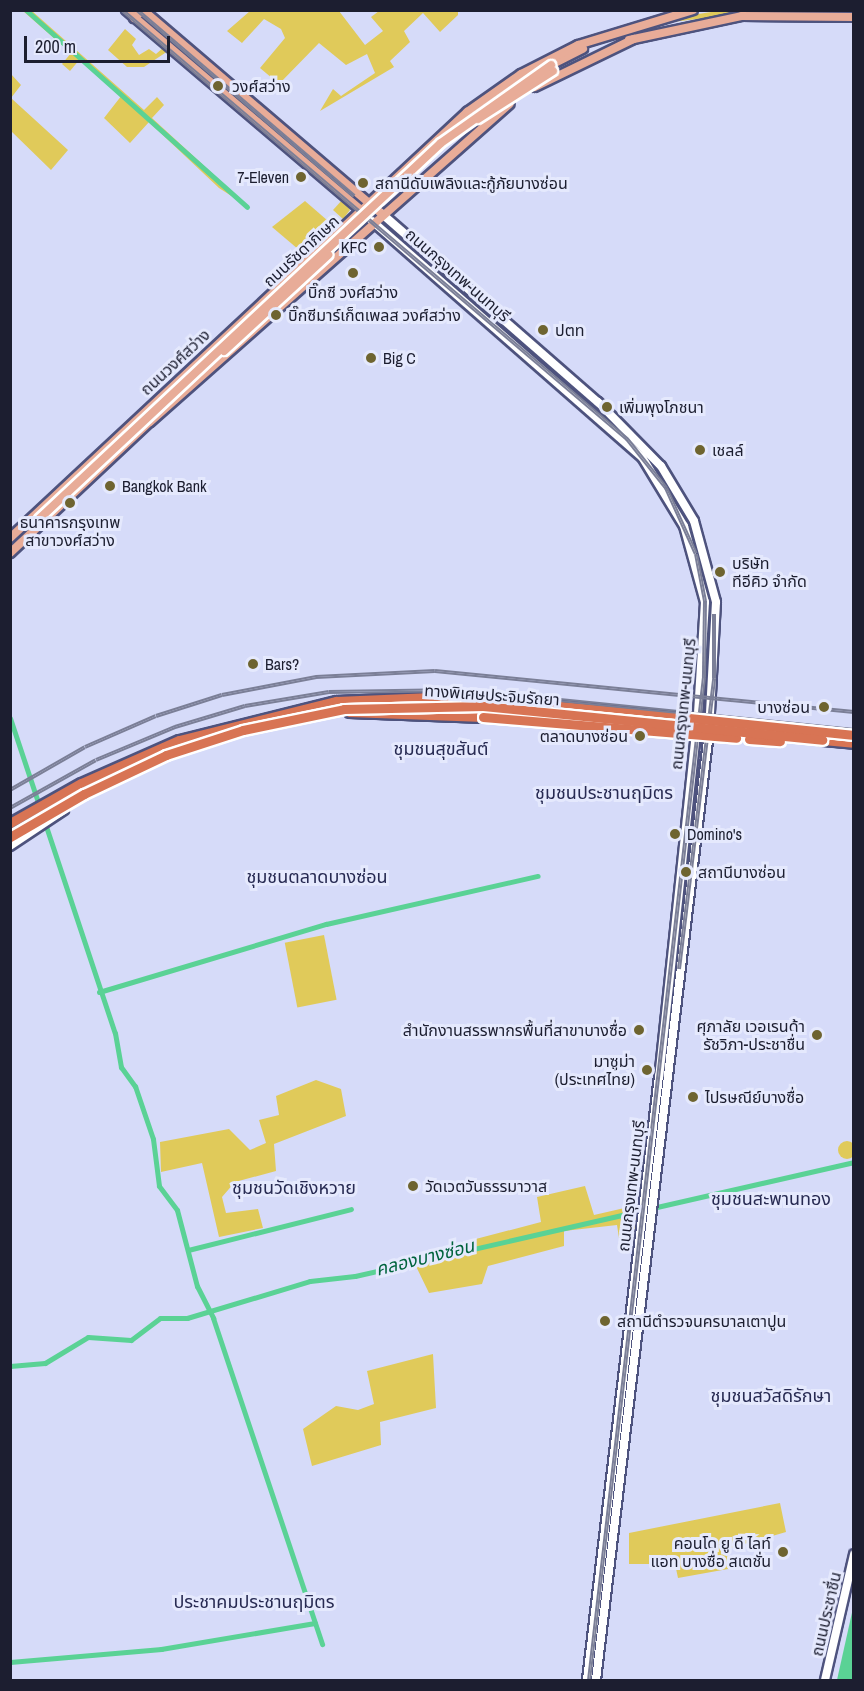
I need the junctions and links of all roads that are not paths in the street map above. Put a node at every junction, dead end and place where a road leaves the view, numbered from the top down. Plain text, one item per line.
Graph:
1 (126, 10) edge
2 (143, 10) edge
3 (693, 10) edge
4 (854, 17) edge
5 (134, 18) junction
6 (606, 35) junction
7 (634, 39) junction
8 (552, 68) junction
9 (435, 141) junction
10 (447, 154) junction
11 (368, 202) junction
12 (360, 209) junction
13 (381, 213) junction
14 (372, 221) junction
15 (307, 259) junction
16 (320, 269) junction
17 (510, 327) junction
18 (502, 333) junction
19 (224, 351) joint
20 (616, 417) junction
21 (150, 422) junction
22 (609, 424) junction
23 (10, 538) edge
24 (700, 538) junction
25 (689, 542) junction
26 (10, 544) edge
27 (10, 553) edge
28 (440, 700) junction
29 (349, 712) junction
30 (697, 729) junction
31 (709, 732) junction
32 (854, 735) edge
33 (822, 740) junction
34 (854, 743) edge
35 (10, 824) edge
36 (10, 837) edge
37 (10, 846) edge
38 (682, 854) junction
39 (694, 856) junction
40 (663, 1035) junction
41 (673, 1035) junction
42 (641, 1298) junction
43 (632, 1299) junction
44 (618, 1459) junction
45 (854, 1554) edge
46 (587, 1680) edge
47 (596, 1680) edge
48 (825, 1680) edge

1 - 5 main road, ถนนกรุงเทพ-นนทบุรี
2 - 5 main road
2 - 11 main road, ถนนกรุงเทพ-นนทบุรี
3 - 6 main road, ถนนรัชดาภิเษก
4 - 7 main road, ถนนรัชดาภิเษก
5 - 12 main road, ถนนกรุงเทพ-นนทบุรี
6 - 8 main road, ถนนรัชดาภิเษก
6 - 9 main road, ถนนรัชดาภิเษก
7 - 8 main road, ถนนรัชดาภิเษก
7 - 10 main road, ถนนรัชดาภิเษก
8 - 19 main road, ถนนรัชดาภิเษก, bridge
8 - 26 main road, ถนนรัชดาภิเษก, bridge
9 - 10 main road
9 - 11 main road, ถนนรัชดาภิเษก
10 - 13 main road, ถนนรัชดาภิเษก
11 - 12 main road, ถนนรัชดาภิเษก
11 - 13 main road, ถนนกรุงเทพ-นนทบุรี
12 - 14 main road, ถนนกรุงเทพ-นนทบุรี
12 - 15 main road, ถนนวงศ์สว่าง
13 - 14 main road, ถนนวงศ์สว่าง
13 - 17 main road, ถนนกรุงเทพ-นนทบุรี
14 - 16 main road, ถนนวงศ์สว่าง
14 - 18 main road, ถนนกรุงเทพ-นนทบุรี
15 - 16 main road
15 - 23 main road, ถนนวงศ์สว่าง
16 - 21 main road, ถนนวงศ์สว่าง
17 - 18 main road
17 - 20 main road, ถนนกรุงเทพ-นนทบุรี
18 - 22 main road, ถนนกรุงเทพ-นนทบุรี
19 - 21 main road, ถนนวงศ์สว่าง
20 - 22 main road
20 - 24 main road, ถนนกรุงเทพ-นนทบุรี
21 - 27 main road, ถนนวงศ์สว่าง
22 - 25 main road, ถนนกรุงเทพ-นนทบุรี
24 - 25 main road
24 - 31 main road, ถนนกรุงเทพ-นนทบุรี
25 - 30 main road, ถนนกรุงเทพ-นนทบุรี
28 - 29 main road
28 - 30 main road
28 - 35 main road
29 - 33 highway, bridge
29 - 37 main road, bridge
30 - 31 main road
30 - 38 main road, ถนนกรุงเทพ-นนทบุรี
31 - 39 main road, ถนนกรุงเทพ-นนทบุรี
32 - 35 highway, ทางพิเศษประจิมรัถยา, bridge
33 - 34 highway, ทางพิเศษประจิมรัถยา
33 - 36 highway, ทางพิเศษประจิมรัถยา, bridge
38 - 39 main road
38 - 40 main road, ถนนกรุงเทพ-นนทบุรี
39 - 41 main road, ถนนกรุงเทพ-นนทบุรี
40 - 41 main road
40 - 43 main road, ถนนกรุงเทพ-นนทบุรี
41 - 42 main road, ถนนกรุงเทพ-นนทบุรี
42 - 43 main road
42 - 44 main road, ถนนกรุงเทพ-นนทบุรี
43 - 44 main road, ถนนกรุงเทพ-นนทบุรี
44 - 46 main road, ถนนกรุงเทพ-นนทบุรี
44 - 47 main road, ถนนกรุงเทพ-นนทบุรี
45 - 48 main road, ถนนประชาชื่น

